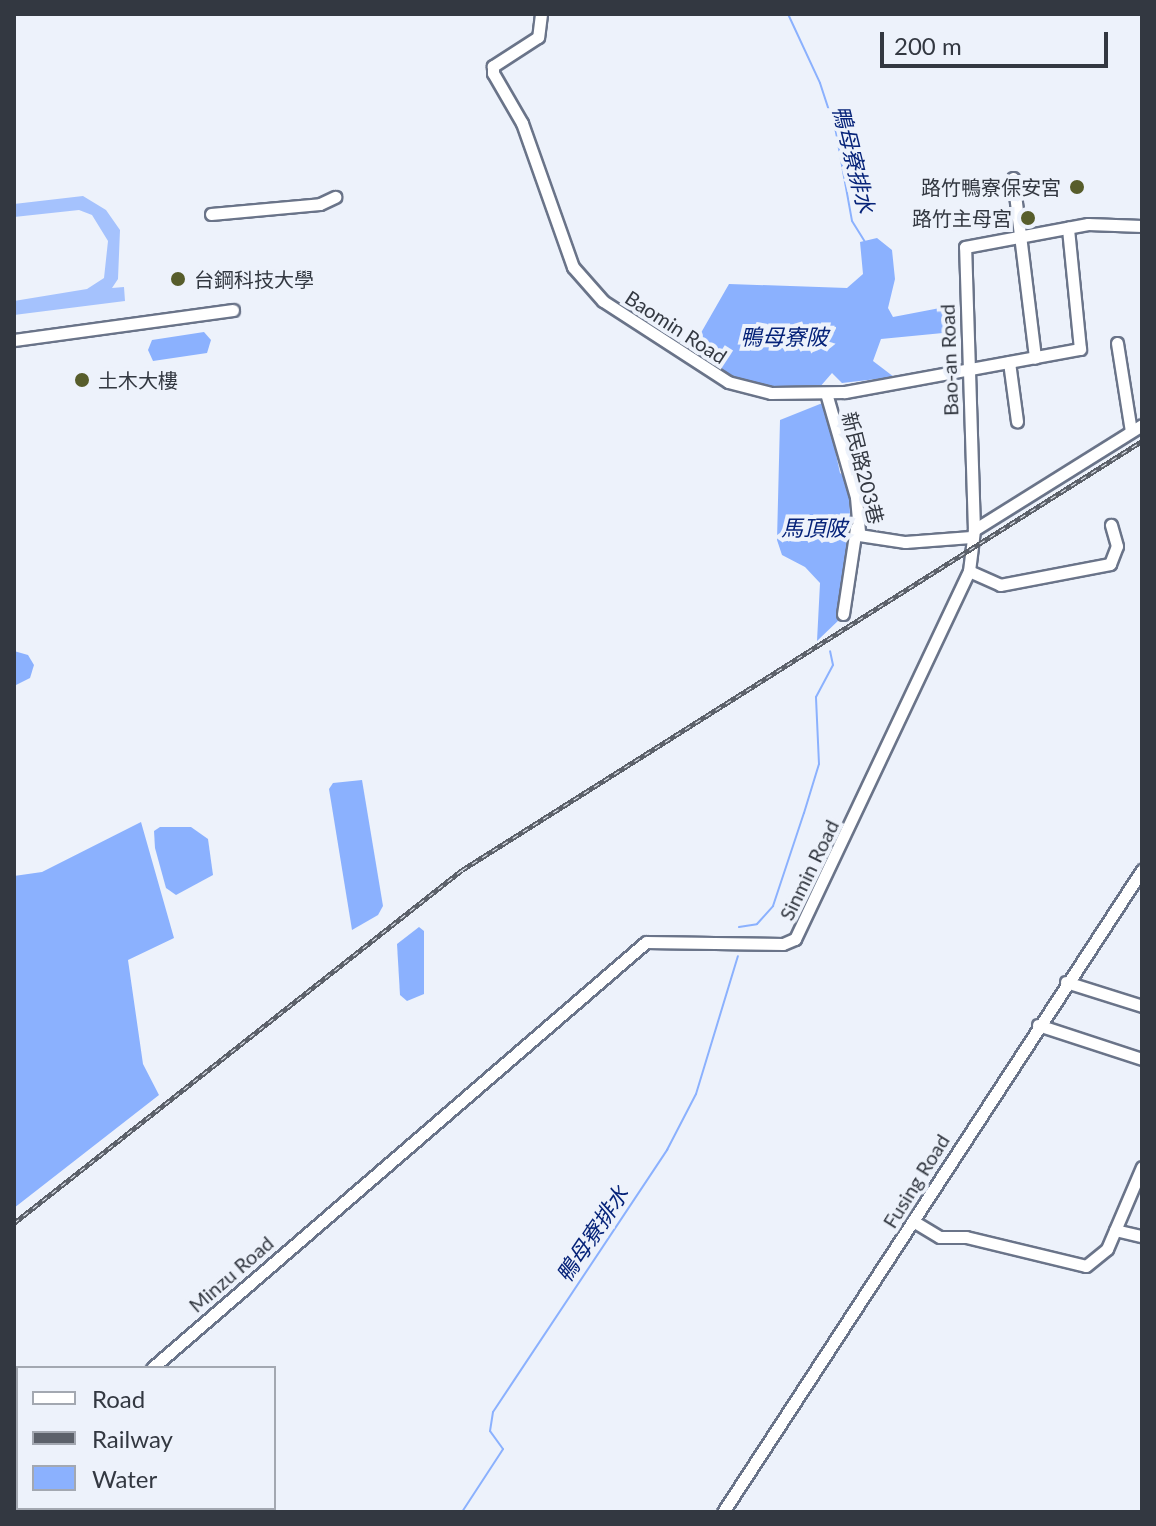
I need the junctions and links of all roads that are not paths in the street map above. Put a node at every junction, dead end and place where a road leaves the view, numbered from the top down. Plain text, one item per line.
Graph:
1 (541, 14) edge
2 (1013, 178) dead end
3 (335, 197) dead end
4 (211, 214) dead end
5 (1142, 226) edge
6 (1068, 228) junction
7 (1020, 235) junction
8 (233, 310) dead end
9 (14, 340) edge
10 (1117, 343) dead end
11 (1035, 358) junction
12 (1009, 362) junction
13 (966, 369) junction
14 (826, 393) junction
15 (1017, 421) dead end
16 (1137, 428) edge
17 (1111, 525) dead end
18 (856, 527) junction
19 (973, 533) junction
20 (969, 571) junction
21 (843, 614) dead end
22 (1142, 870) edge
23 (1066, 982) junction
24 (1142, 1006) edge
25 (1038, 1025) junction
26 (1142, 1059) edge
27 (1142, 1167) edge
28 (336, 1209) joint
29 (913, 1221) junction
30 (1115, 1230) junction
31 (1142, 1236) edge
32 (154, 1366) edge
33 (723, 1512) edge

1 - 14 street, Baomin Road
2 - 7 street
3 - 4 street
5 - 6 street, Bao-an Road
6 - 7 street, Bao-an Road
6 - 11 street, Baomin Road
7 - 11 street
7 - 13 street, Bao-an Road
8 - 9 street
10 - 16 street
11 - 12 street, Baomin Road
12 - 13 street, Baomin Road
12 - 15 street
13 - 14 street, Baomin Road
13 - 19 street, Bao-an Road
14 - 18 street, 新民路203巷
16 - 19 street
17 - 20 street
18 - 19 street, 新民路203巷
18 - 21 street
19 - 20 street, Sinmin Road
20 - 28 street, Sinmin Road
22 - 23 street, Fusing Road
23 - 24 street
23 - 25 street, Fusing Road
25 - 26 street
25 - 29 street, Fusing Road
27 - 30 street
28 - 32 street, Minzu Road
29 - 30 street
29 - 33 street, Fusing Road
30 - 31 street

